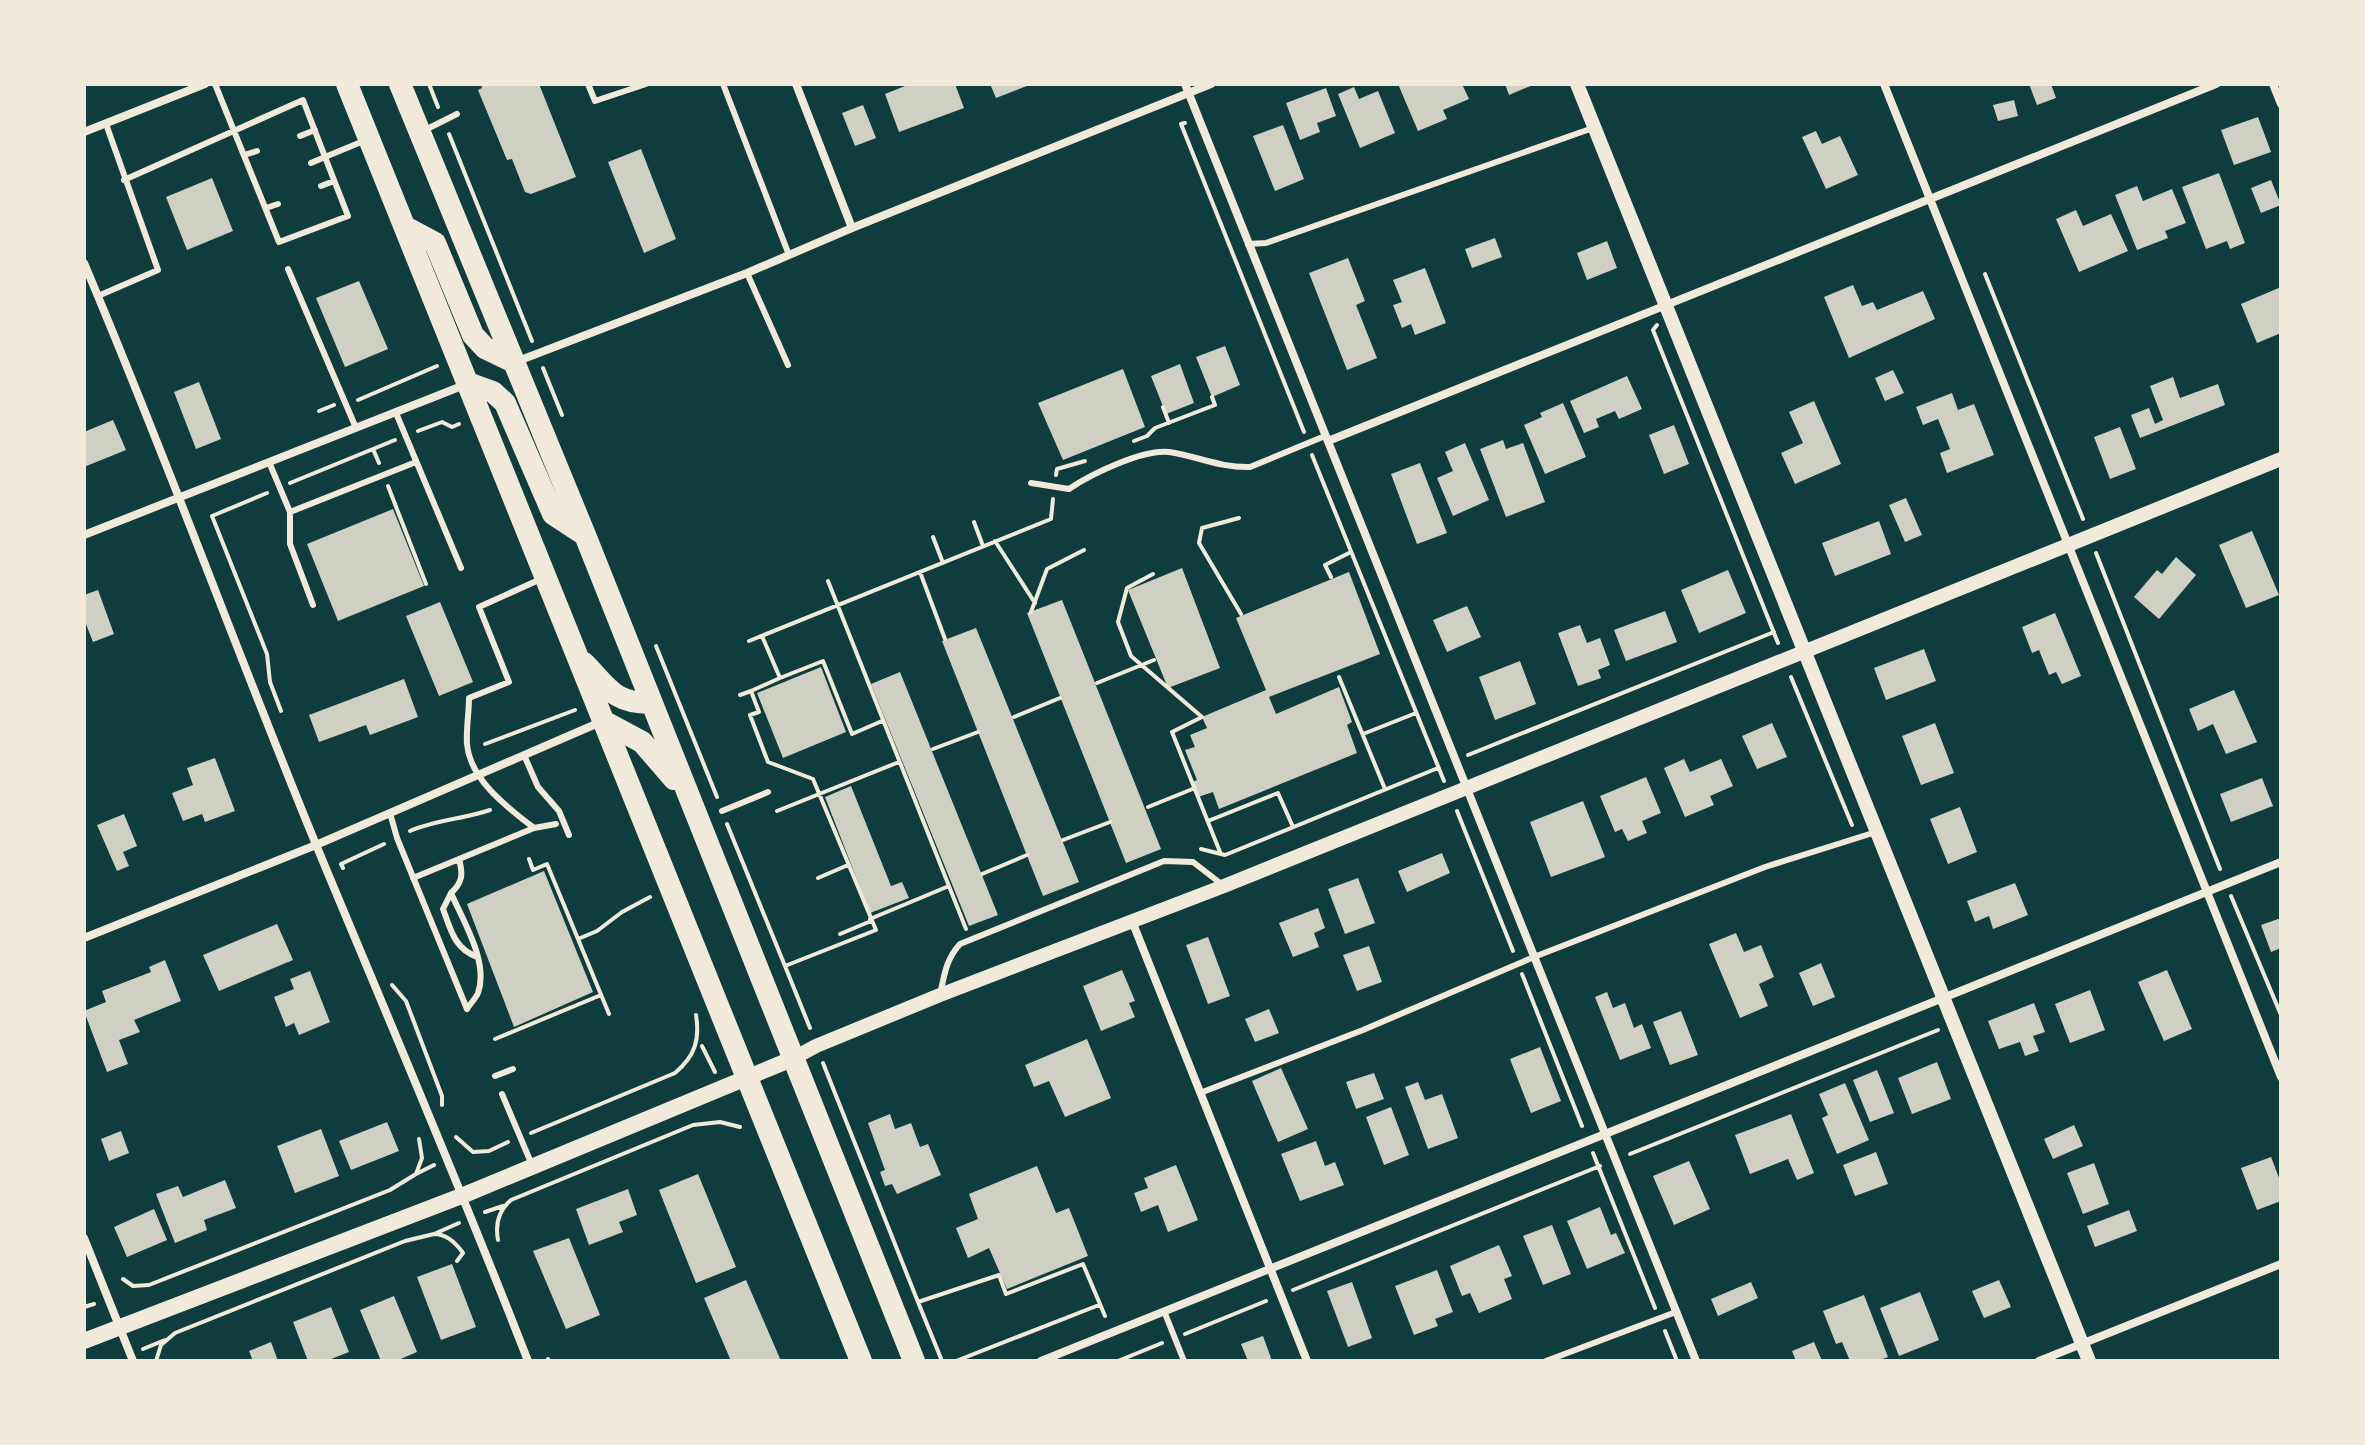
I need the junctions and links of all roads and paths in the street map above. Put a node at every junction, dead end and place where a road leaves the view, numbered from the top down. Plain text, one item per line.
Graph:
1 (205, 84) edge
2 (215, 84) edge
3 (347, 84) edge
4 (588, 84) edge
5 (646, 84) edge
6 (723, 84) edge
7 (796, 84) edge
8 (1211, 84) edge
9 (1577, 84) edge
10 (1884, 84) edge
11 (2216, 84) edge
12 (2273, 84) edge
13 (399, 89) edge
14 (1187, 89) edge
15 (2281, 104) edge
16 (457, 114) dead end
17 (106, 124) junction
18 (1595, 128) junction
19 (234, 130) junction
20 (315, 130) junction
21 (84, 132) edge
22 (419, 132) junction
23 (300, 136) dead end
24 (369, 139) junction
25 (257, 151) dead end
26 (244, 155) junction
27 (325, 157) junction
28 (311, 163) dead end
29 (124, 180) junction
30 (334, 181) junction
31 (321, 186) dead end
32 (1930, 199) junction
33 (278, 204) dead end
34 (266, 208) junction
35 (405, 227) junction
36 (852, 228) junction
37 (1248, 244) junction
38 (789, 255) junction
39 (84, 263) edge
40 (288, 269) dead end
41 (747, 273) junction
42 (1985, 274) dead end
43 (98, 296) junction
44 (1667, 303) junction
45 (514, 362) junction
46 (788, 365) dead end
47 (437, 366) dead end
48 (468, 383) junction
49 (1212, 397) dead end
50 (345, 403) junction
51 (1163, 407) dead end
52 (319, 411) dead end
53 (396, 413) junction
54 (1169, 423) junction
55 (356, 428) junction
56 (1326, 438) junction
57 (1134, 441) dead end
58 (373, 449) dead end
59 (1093, 457) dead end
60 (2281, 459) edge
61 (269, 462) junction
62 (416, 462) junction
63 (1031, 483) dead end
64 (1055, 487) junction
65 (280, 488) junction
66 (180, 497) junction
67 (290, 512) junction
68 (1239, 518) dead end
69 (974, 522) dead end
70 (84, 535) edge
71 (585, 535) junction
72 (2089, 535) junction
73 (933, 537) dead end
74 (995, 541) junction
75 (2069, 544) junction
76 (983, 546) junction
77 (1084, 550) dead end
78 (1351, 552) dead end
79 (943, 563) junction
80 (461, 568) dead end
81 (920, 572) junction
82 (1153, 574) dead end
83 (1331, 577) dead end
84 (545, 578) junction
85 (828, 581) dead end
86 (1035, 603) junction
87 (313, 605) dead end
88 (837, 605) junction
89 (1031, 612) dead end
90 (1241, 614) dead end
91 (1774, 632) dead end
92 (762, 636) junction
93 (945, 639) dead end
94 (749, 641) dead end
95 (1803, 651) junction
96 (574, 653) junction
97 (1154, 660) dead end
98 (1142, 665) junction
99 (1339, 677) dead end
100 (780, 678) junction
101 (1097, 683) dead end
102 (751, 691) junction
103 (740, 695) dead end
104 (1060, 698) dead end
105 (650, 703) junction
106 (575, 710) dead end
107 (1416, 713) dead end
108 (1014, 717) dead end
109 (284, 718) dead end
110 (603, 721) junction
111 (883, 721) junction
112 (978, 732) dead end
113 (1363, 734) junction
114 (485, 744) dead end
115 (933, 749) dead end
116 (524, 755) junction
117 (1457, 760) junction
118 (899, 762) junction
119 (1438, 768) junction
120 (478, 775) junction
121 (1466, 786) junction
122 (1195, 788) junction
123 (1385, 789) junction
124 (686, 792) junction
125 (768, 792) dead end
126 (1449, 793) junction
127 (819, 794) junction
128 (1148, 807) dead end
129 (722, 811) dead end
130 (777, 811) dead end
131 (390, 813) junction
132 (1208, 821) junction
133 (1110, 822) dead end
134 (556, 824) dead end
135 (1293, 827) junction
136 (534, 828) junction
137 (1876, 832) junction
138 (569, 835) dead end
139 (1063, 840) dead end
140 (316, 845) junction
141 (1195, 848) dead end
142 (1220, 852) junction
143 (1027, 855) dead end
144 (459, 859) junction
145 (529, 859) dead end
146 (2281, 862) edge
147 (848, 865) junction
148 (982, 874) dead end
149 (413, 878) junction
150 (818, 878) dead end
151 (2226, 884) junction
152 (949, 886) junction
153 (1224, 886) junction
154 (2207, 892) junction
155 (451, 893) junction
156 (650, 897) dead end
157 (870, 920) junction
158 (1132, 921) junction
159 (966, 930) dead end
160 (840, 934) dead end
161 (84, 938) edge
162 (578, 939) junction
163 (478, 957) junction
164 (1534, 957) junction
165 (1518, 963) junction
166 (601, 995) junction
167 (940, 995) junction
168 (1943, 998) junction
169 (609, 1014) dead end
170 (2281, 1015) edge
171 (1944, 1028) dead end
172 (495, 1039) dead end
173 (816, 1046) junction
174 (792, 1059) junction
175 (513, 1069) dead end
176 (495, 1076) dead end
177 (746, 1076) junction
178 (2281, 1077) edge
179 (1200, 1093) junction
180 (502, 1094) dead end
181 (740, 1127) dead end
182 (1605, 1134) junction
183 (1588, 1141) junction
184 (1615, 1160) junction
185 (532, 1165) junction
186 (1599, 1167) junction
187 (416, 1174) dead end
188 (464, 1195) junction
189 (434, 1234) dead end
190 (84, 1238) edge
191 (499, 1244) dead end
192 (2281, 1264) edge
193 (1270, 1268) junction
194 (123, 1279) dead end
195 (1281, 1294) junction
196 (918, 1302) junction
197 (1100, 1304) junction
198 (1164, 1311) junction
199 (1676, 1312) junction
200 (1105, 1316) dead end
201 (1660, 1318) junction
202 (120, 1327) junction
203 (1175, 1338) junction
204 (84, 1341) edge
205 (2082, 1343) junction
206 (133, 1361) edge
207 (156, 1361) edge
208 (528, 1361) edge
209 (861, 1361) edge
210 (914, 1361) edge
211 (942, 1361) edge
212 (956, 1361) edge
213 (1041, 1361) edge
214 (1118, 1361) edge
215 (1184, 1361) edge
216 (1307, 1361) edge
217 (1546, 1361) edge
218 (1677, 1361) edge
219 (1696, 1361) edge
220 (2039, 1361) edge
221 (2089, 1361) edge

1 - 17 street
2 - 19 lane
3 - 24 highway
4 - 5 lane
6 - 38 lane
7 - 36 street
8 - 14 street
9 - 18 street
10 - 32 street
11 - 32 street
12 - 15 street
13 - 22 highway
14 - 36 street
14 - 37 street
16 - 22 lane
17 - 21 street
17 - 29 lane
18 - 37 lane
18 - 44 street
19 - 20 lane
19 - 26 lane
19 - 29 lane
20 - 23 lane
20 - 27 lane
22 - 45 highway
24 - 27 lane
24 - 35 highway
25 - 26 lane
26 - 34 lane
27 - 28 lane
27 - 30 lane
29 - 43 lane
30 - 31 lane
30 - 34 lane
32 - 44 street
32 - 75 street
33 - 34 lane
35 - 45 highway
35 - 48 highway
36 - 38 street
37 - 56 street
38 - 41 street
39 - 43 street
40 - 50 lane
41 - 45 street
41 - 46 lane
42 - 72 path
43 - 66 street
44 - 56 street
44 - 95 street
45 - 71 highway
47 - 50 path
48 - 53 street
48 - 71 highway
48 - 84 highway
49 - 54 path
50 - 52 path
50 - 55 lane
51 - 54 path
53 - 55 street
53 - 62 lane
54 - 57 path
55 - 61 street
56 - 64 lane
56 - 117 street
58 - 65 path
59 - 64 path
60 - 72 street
61 - 65 lane
61 - 66 street
62 - 67 lane
62 - 80 lane
63 - 64 lane
64 - 74 path
65 - 67 lane
65 - 109 path
66 - 70 street
66 - 140 street
67 - 87 lane
68 - 90 path
69 - 76 path
71 - 105 highway
72 - 75 street
72 - 151 path
73 - 79 path
74 - 76 path
74 - 86 path
75 - 95 street
75 - 154 street
76 - 79 path
77 - 86 path
78 - 83 path
79 - 81 path
81 - 88 path
81 - 93 path
82 - 98 path
84 - 96 highway
84 - 120 lane
85 - 88 path
86 - 89 path
88 - 92 path
88 - 111 path
91 - 117 path
92 - 94 path
92 - 100 path
95 - 121 street
95 - 137 street
96 - 105 highway
96 - 110 highway
97 - 98 path
98 - 101 path
98 - 122 path
99 - 113 path
100 - 102 path
100 - 111 path
102 - 103 path
102 - 127 path
104 - 108 path
105 - 124 highway
106 - 114 path
107 - 113 path
110 - 116 street
110 - 124 highway
110 - 177 highway
111 - 118 path
112 - 115 path
113 - 123 path
116 - 120 street
116 - 138 lane
117 - 119 path
117 - 121 street
118 - 127 path
118 - 152 path
119 - 123 path
119 - 126 path
120 - 131 street
120 - 136 lane
121 - 126 street
121 - 164 street
122 - 128 path
122 - 132 path
123 - 135 path
124 - 174 highway
125 - 129 lane
126 - 153 street
126 - 165 path
127 - 130 path
127 - 147 path
131 - 140 street
131 - 149 lane
132 - 135 path
132 - 142 path
133 - 139 path
134 - 136 lane
135 - 142 path
136 - 144 lane
137 - 164 lane
137 - 168 street
140 - 161 street
140 - 188 street
141 - 142 path
143 - 148 path
144 - 149 lane
144 - 155 lane
145 - 162 path
146 - 151 street
147 - 150 path
147 - 157 path
149 - 163 lane
151 - 154 street
151 - 170 path
152 - 157 path
152 - 159 path
153 - 158 street
153 - 167 lane
154 - 168 street
154 - 178 street
155 - 163 lane
155 - 163 lane
156 - 162 path
157 - 160 path
157 - 173 path
158 - 167 street
158 - 179 street
162 - 166 path
164 - 165 lane
164 - 182 street
165 - 179 lane
165 - 183 path
166 - 169 path
166 - 172 path
167 - 173 street
168 - 182 street
168 - 205 street
171 - 184 path
173 - 174 street
173 - 196 path
174 - 177 main road
174 - 210 highway
175 - 176 lane
177 - 185 main road
177 - 209 highway
179 - 193 street
180 - 185 lane
181 - 191 path
182 - 183 street
182 - 184 street
183 - 186 path
183 - 193 street
184 - 186 path
184 - 199 street
185 - 188 main road
186 - 195 path
186 - 201 path
187 - 194 path
188 - 202 main road
188 - 208 street
189 - 207 path
190 - 202 street
192 - 205 street
193 - 195 street
193 - 198 street
195 - 203 path
195 - 216 street
196 - 197 path
196 - 211 path
197 - 200 path
197 - 212 path
198 - 203 lane
198 - 213 street
199 - 201 lane
199 - 219 street
201 - 217 lane
201 - 218 path
202 - 204 main road
202 - 206 street
203 - 214 path
203 - 215 lane
205 - 220 street
205 - 221 street

